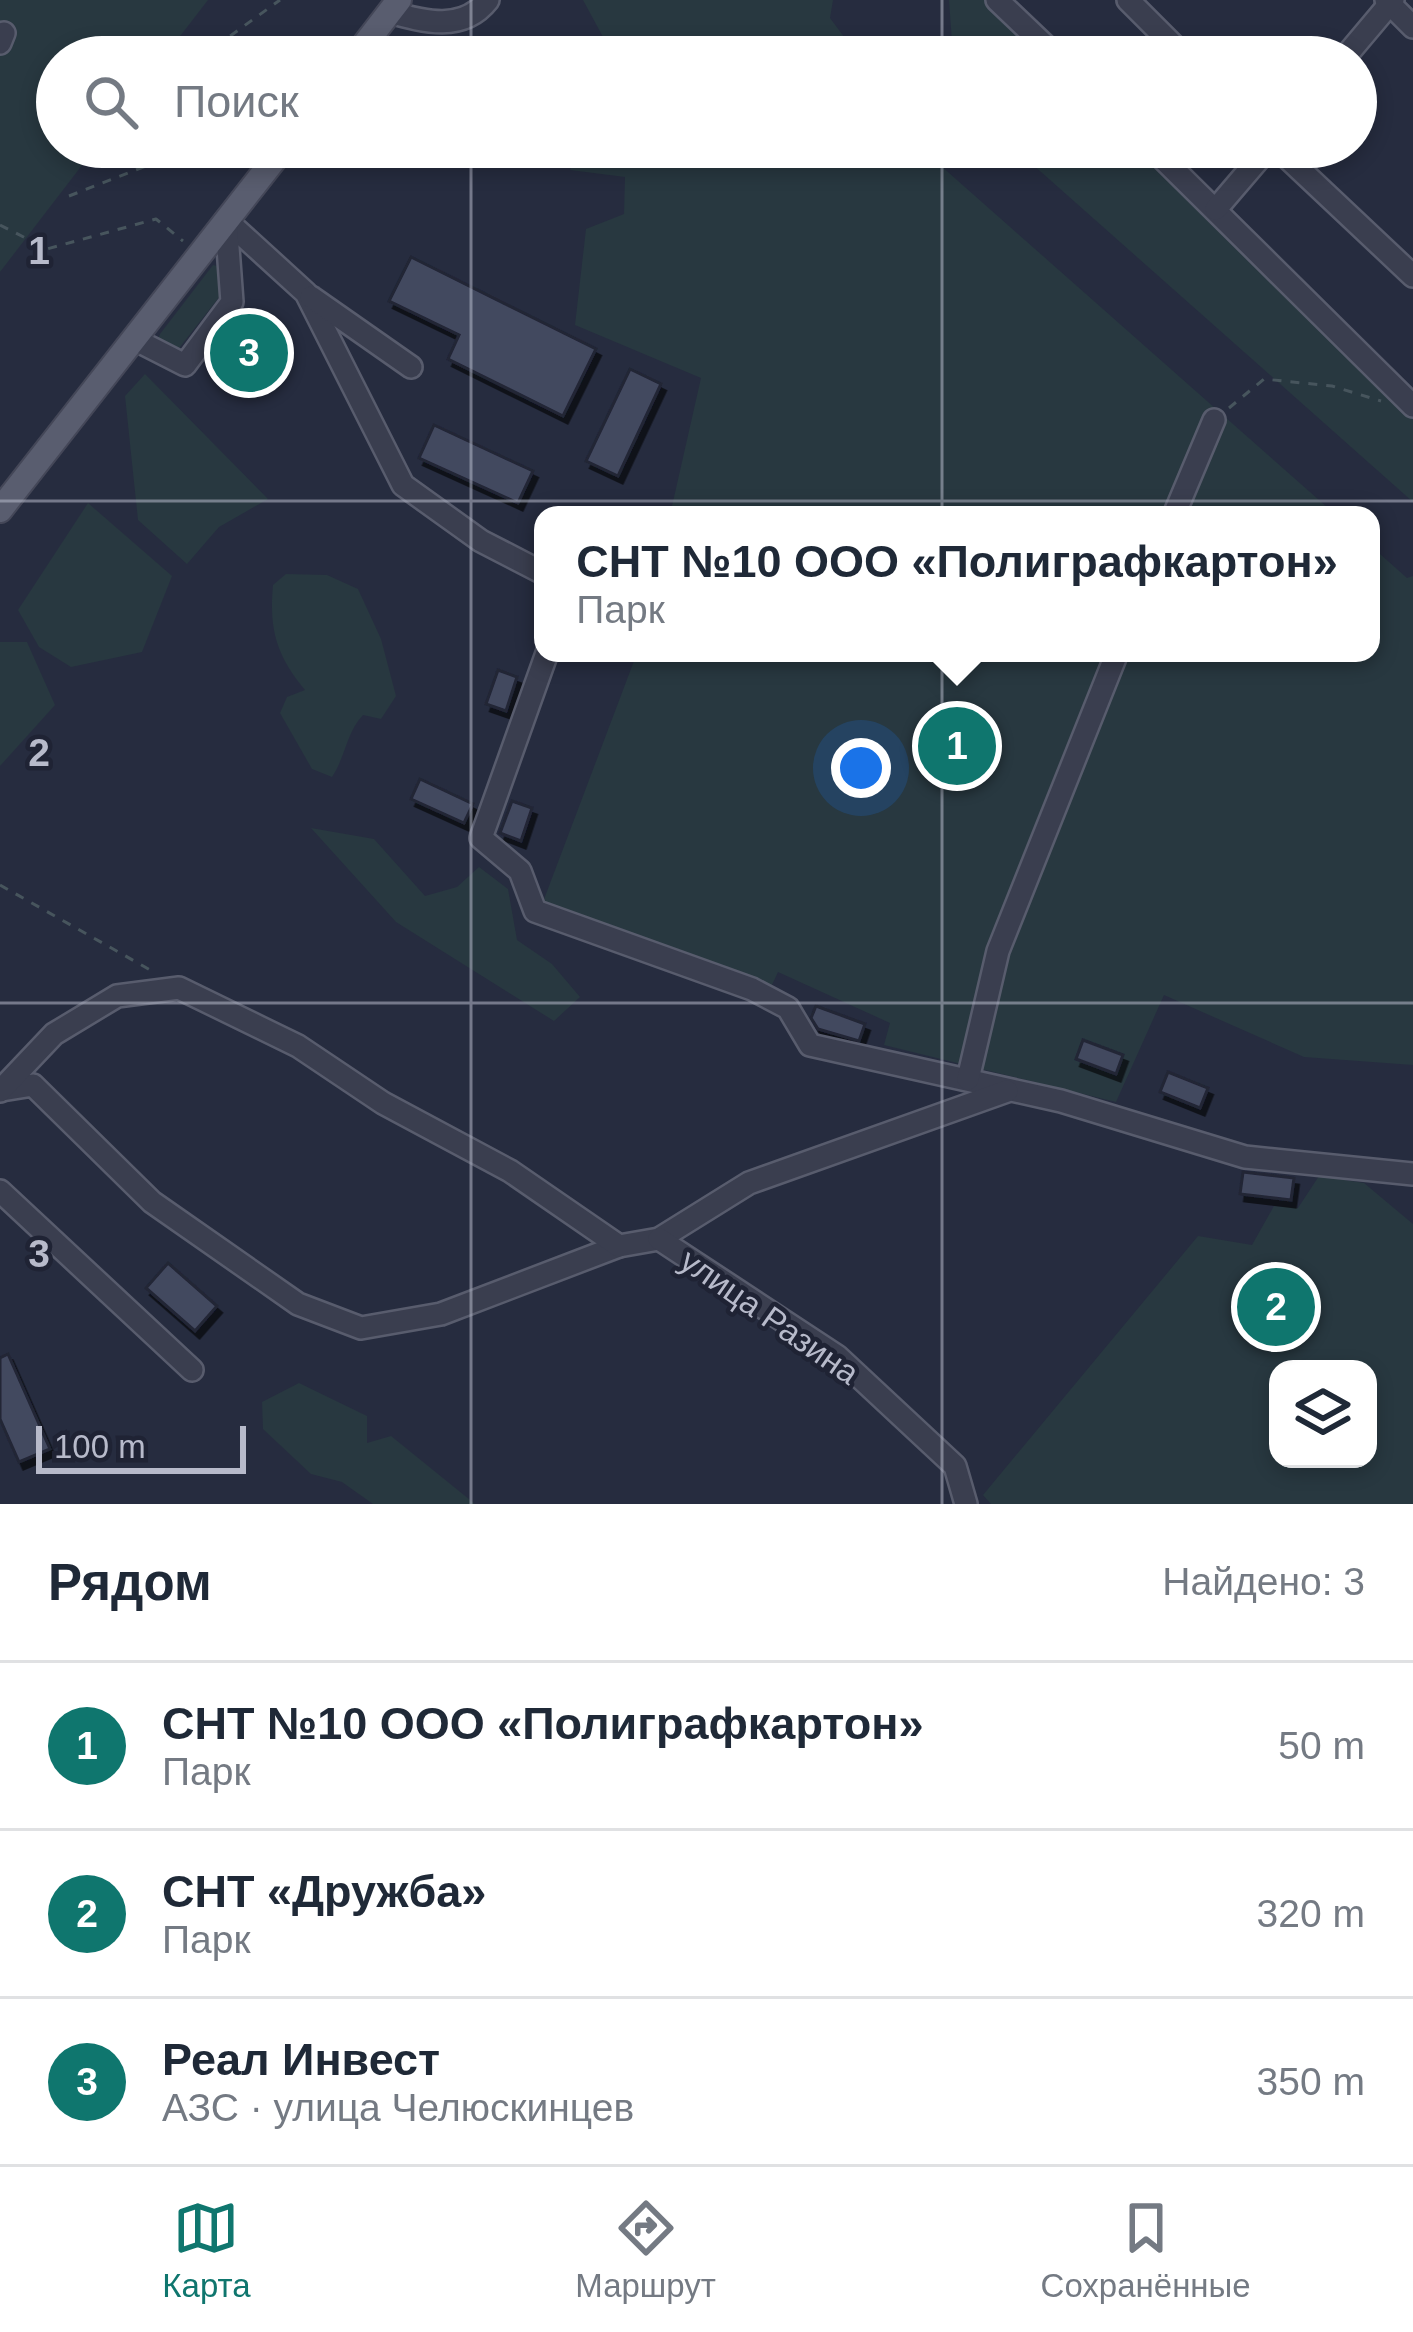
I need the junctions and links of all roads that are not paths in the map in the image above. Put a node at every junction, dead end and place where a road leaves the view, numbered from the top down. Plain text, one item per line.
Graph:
1 (488, 0) edge
2 (997, 0) edge
3 (1128, 0) edge
4 (1390, 1) edge
5 (394, 6) edge
6 (1413, 27) edge
7 (371, 36) edge
8 (1035, 36) edge
9 (1164, 36) edge
10 (1362, 36) edge
11 (267, 168) edge
12 (1173, 168) edge
13 (1254, 168) edge
14 (1296, 168) edge
15 (1216, 209) junction
16 (226, 220) junction
17 (1413, 276) edge
18 (306, 293) junction
19 (134, 339) junction
20 (411, 367) dead end
21 (1413, 406) edge
22 (1214, 420) road end
23 (1178, 506) edge
24 (0, 510) edge
25 (534, 568) edge
26 (544, 662) edge
27 (1113, 662) edge
28 (968, 1079) junction
29 (1, 1090) edge
30 (1008, 1091) junction
31 (1413, 1174) edge
32 (0, 1191) edge
33 (659, 1239) junction
34 (620, 1246) junction
35 (192, 1370) dead end
36 (966, 1504) edge

1 - 5 street
2 - 8 street
3 - 9 street
4 - 6 street
4 - 10 street
5 - 7 main road
11 - 16 main road
12 - 15 street
13 - 15 street
14 - 17 street
15 - 21 street
16 - 18 street
16 - 19 main road
16 - 19 street
18 - 20 street
18 - 25 street
19 - 24 main road
22 - 23 street
26 - 28 street
27 - 28 street
28 - 30 street
29 - 34 street
29 - 34 street
30 - 31 street
30 - 33 street
32 - 35 street
33 - 34 street
33 - 36 street, улица Разина

